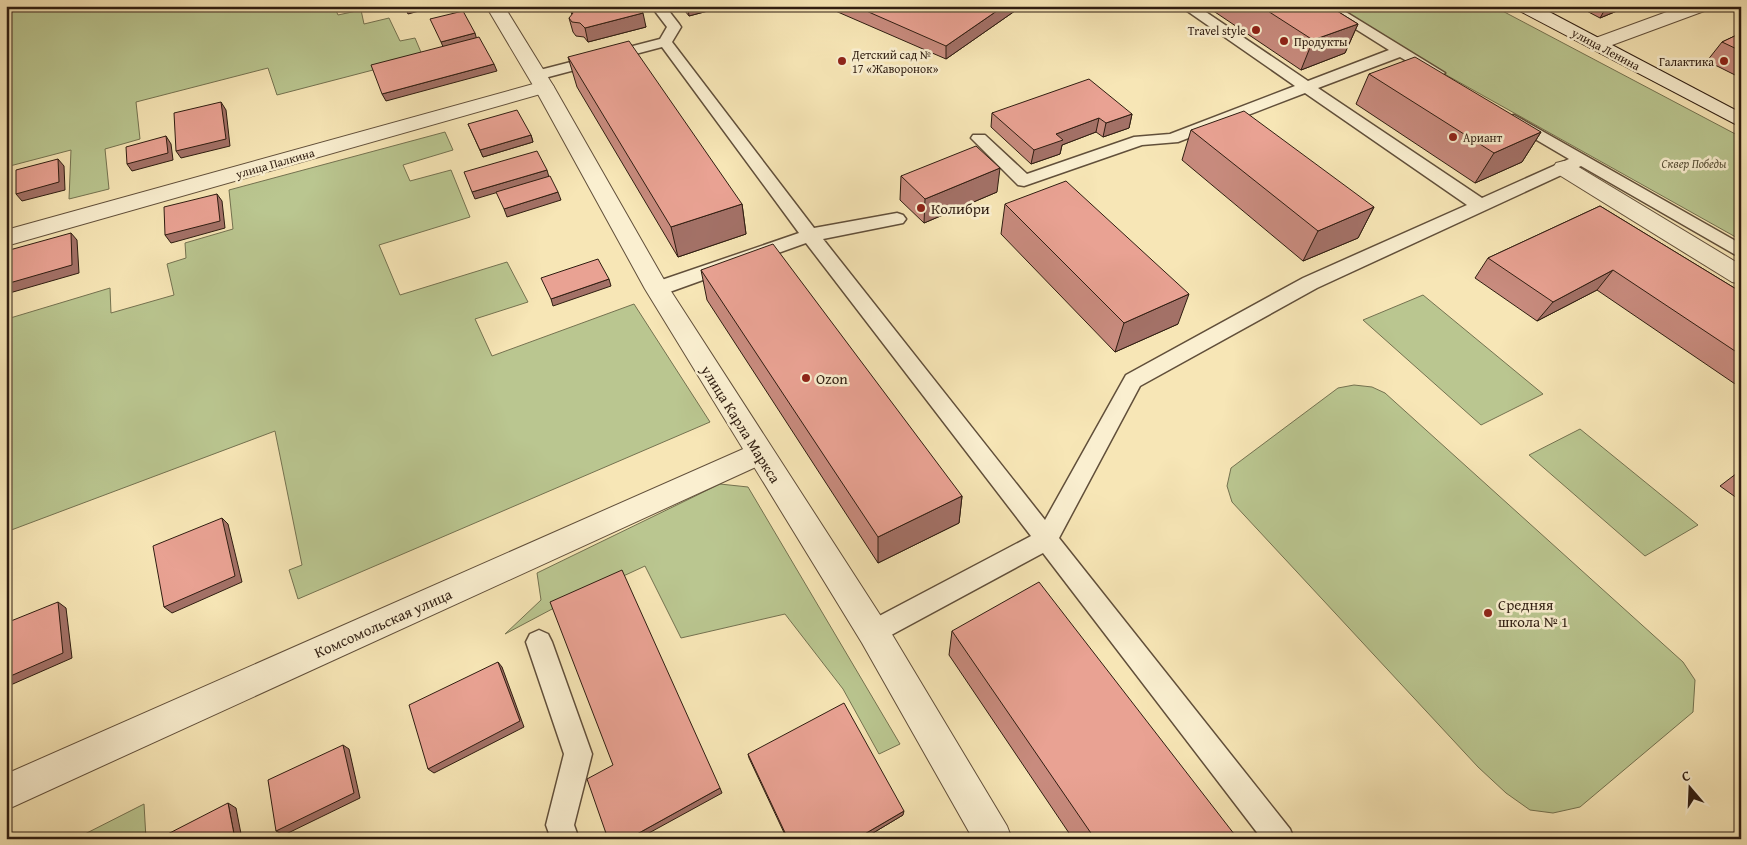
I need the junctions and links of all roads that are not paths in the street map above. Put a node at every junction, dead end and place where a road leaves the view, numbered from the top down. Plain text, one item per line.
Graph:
1 (496, 6) edge
2 (658, 6) edge
3 (1187, 6) edge
4 (1326, 6) edge
5 (1524, 6) edge
6 (1701, 6) edge
7 (665, 42) junction
8 (1597, 44) junction
9 (1401, 51) junction
10 (1447, 79) edge
11 (540, 81) junction
12 (1307, 87) junction
13 (1504, 113) edge
14 (1741, 120) edge
15 (980, 138) dead end
16 (1572, 164) junction
17 (1481, 206) junction
18 (897, 219) dead end
19 (810, 235) junction
20 (6, 238) edge
21 (1741, 252) edge
22 (1741, 276) edge
23 (657, 289) junction
24 (759, 453) junction
25 (1046, 540) junction
26 (873, 632) junction
27 (539, 642) dead end
28 (6, 792) edge
29 (565, 839) edge
30 (994, 839) edge
31 (1280, 839) edge

1 - 11 street, улица Карла Маркса
2 - 7 lane
3 - 12 lane
4 - 9 lane
5 - 8 street, улица Ленина
6 - 8 street
7 - 11 lane
7 - 19 lane
8 - 14 street, улица Ленина
9 - 10 lane
9 - 12 lane
11 - 20 street, улица Палкина
11 - 23 street, улица Карла Маркса
12 - 15 lane
12 - 17 lane
13 - 16 lane
16 - 17 lane
16 - 21 lane
16 - 22 street
17 - 25 lane
18 - 19 lane
19 - 23 lane
19 - 25 lane
23 - 24 street, улица Карла Маркса
24 - 26 street, улица Карла Маркса
24 - 28 street, Комсомольская улица
25 - 26 lane
25 - 31 lane
26 - 30 street, улица Карла Маркса
27 - 29 lane

